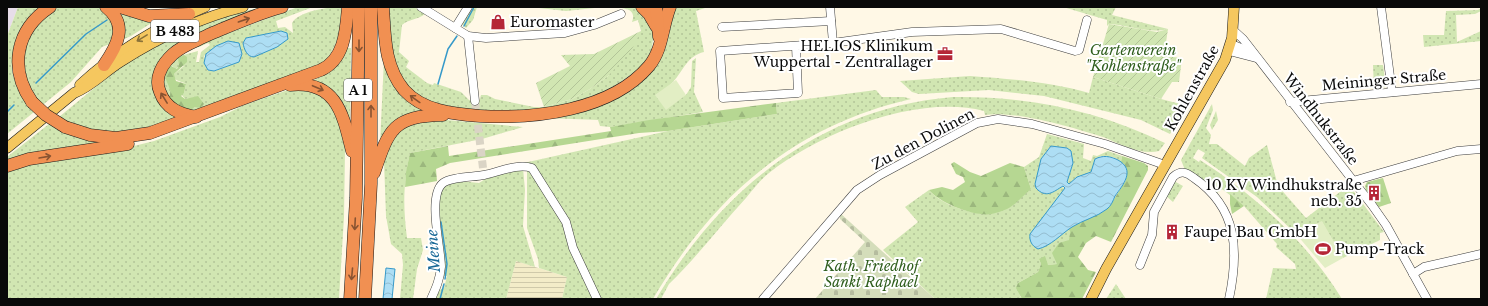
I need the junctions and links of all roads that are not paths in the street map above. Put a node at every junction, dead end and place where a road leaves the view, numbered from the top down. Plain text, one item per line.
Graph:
1 (50, 7) edge
2 (106, 7) edge
3 (120, 7) edge
4 (205, 7) edge
5 (243, 7) edge
6 (282, 7) edge
7 (348, 7) edge
8 (359, 7) edge
9 (372, 7) edge
10 (383, 7) edge
11 (421, 7) edge
12 (468, 7) edge
13 (642, 7) edge
14 (656, 7) edge
15 (830, 7) edge
16 (1234, 7) edge
17 (1381, 7) edge
18 (667, 10) edge
19 (189, 14) junction
20 (621, 14) dead end
21 (1087, 20) dead end
22 (831, 21) junction
23 (722, 27) dead end
24 (454, 28) junction
25 (657, 29) junction
26 (1233, 30) junction
27 (468, 36) junction
28 (833, 43) junction
29 (660, 46) junction
30 (796, 46) junction
31 (1230, 48) junction
32 (1254, 55) junction
33 (104, 65) junction
34 (1481, 84) edge
35 (280, 86) junction
36 (1392, 92) junction
37 (74, 93) junction
38 (475, 101) tunnel mouth
39 (1290, 102) junction
40 (465, 114) junction
41 (196, 117) junction
42 (150, 133) junction
43 (7, 148) edge
44 (1481, 149) edge
45 (1167, 161) junction
46 (7, 166) edge
47 (357, 174) junction
48 (1353, 181) junction
49 (371, 184) junction
50 (1481, 254) edge
51 (1140, 265) dead end
52 (1413, 274) junction
53 (350, 299) edge
54 (365, 299) edge
55 (431, 299) edge
56 (597, 299) edge
57 (763, 299) edge
58 (1091, 299) edge
59 (1229, 299) edge
60 (1427, 299) edge

1 - 42 highway, bridge
2 - 33 highway
3 - 19 highway
4 - 19 main road, B 483
5 - 37 main road, B 483
41 -> 6 highway
7 - 35 highway
8 -> 47 highway, A 1
49 -> 9 highway, A 1
40 -> 10 highway
11 - 24 street
12 - 24 street
13 - 25 highway
14 - 25 highway
15 - 22 street
16 - 26 main road, Kohlenstraße
17 - 36 street
18 - 29 highway
19 -> 33 main road, B 483
20 - 27 street
21 - 28 street
22 - 23 street
22 - 28 street
24 - 27 street
25 - 29 highway
26 - 31 main road, Kohlenstraße
26 - 32 street, Windhukstraße
27 - 38 street
28 - 30 street
29 - 40 highway
30 - 30 street
31 - 32 street
31 - 45 main road, Kohlenstraße
32 - 39 street, Windhukstraße
33 - 37 main road, B 483
34 - 36 street, Meininger Straße
35 - 41 highway
35 -> 47 highway
36 - 39 street, Meininger Straße
37 - 43 main road, B 483
39 - 48 street, Windhukstraße
40 - 49 highway
41 - 42 highway
46 -> 42 highway
44 - 48 street
45 - 57 street, Zu den Dolinen
45 - 58 main road, Kohlenstraße
47 -> 53 highway, A 1
48 - 52 street, Windhukstraße
49 - 54 highway, A 1
50 - 52 street
51 - 59 street
52 - 60 street, Windhukstraße
55 - 56 street

